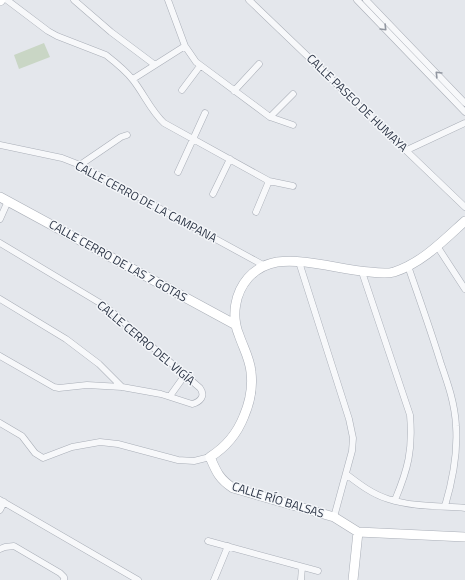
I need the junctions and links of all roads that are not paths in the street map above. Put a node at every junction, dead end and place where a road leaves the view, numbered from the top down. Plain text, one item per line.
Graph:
1 (1, 0) edge
2 (7, 0) edge
3 (74, 0) edge
4 (168, 0) edge
5 (249, 0) edge
6 (358, 0) edge
7 (366, 0) edge
8 (185, 46) junction
9 (259, 64) dead end
10 (155, 65) junction
11 (200, 66) junction
12 (133, 79) junction
13 (182, 90) dead end
14 (234, 91) junction
15 (294, 94) dead end
16 (465, 102) edge
17 (465, 112) edge
18 (205, 113) dead end
19 (270, 116) junction
20 (465, 123) edge
21 (293, 125) dead end
22 (127, 135) dead end
23 (193, 140) junction
24 (0, 144) edge
25 (407, 150) junction
26 (230, 159) junction
27 (80, 165) junction
28 (178, 172) dead end
29 (269, 181) junction
30 (293, 186) dead end
31 (213, 194) dead end
32 (4, 199) edge
33 (465, 207) edge
34 (256, 212) dead end
35 (0, 219) edge
36 (465, 221) edge
37 (0, 243) edge
38 (437, 246) junction
39 (299, 262) junction
40 (265, 266) junction
41 (408, 266) junction
42 (362, 272) junction
43 (465, 289) edge
44 (0, 300) edge
45 (236, 325) junction
46 (0, 356) edge
47 (185, 375) junction
48 (122, 387) junction
49 (170, 396) junction
50 (0, 423) edge
51 (210, 457) junction
52 (346, 474) junction
53 (396, 500) junction
54 (2, 501) edge
55 (445, 506) junction
56 (465, 508) edge
57 (0, 510) edge
58 (334, 518) junction
59 (358, 532) junction
60 (465, 537) edge
61 (208, 541) dead end
62 (228, 546) junction
63 (0, 549) edge
64 (302, 567) junction
65 (318, 571) dead end
66 (64, 580) edge
67 (138, 580) edge
68 (214, 580) edge
69 (301, 580) edge
70 (353, 580) edge

1 - 2 street
2 - 12 street
3 - 10 street
4 - 8 street
5 - 25 street, CALLE PASEO DE HUMAYA
6 -> 17 street
16 -> 7 street
8 - 10 street
8 - 11 street
9 - 14 street
10 - 12 street
11 - 13 street
11 - 14 street
12 - 23 street
14 - 19 street
15 - 19 street
18 - 23 street
19 - 21 street
20 - 25 street
22 - 27 street
23 - 26 street
23 - 28 street
24 - 27 street, CALLE CERRO DE LA CAMPANA
25 - 33 street, CALLE PASEO DE HUMAYA
26 - 29 street
26 - 31 street
27 - 40 street, CALLE CERRO DE LA CAMPANA
29 - 30 street
29 - 34 street
32 - 35 street
32 - 45 street, CALLE CERRO DE LAS 7 GOTAS
36 - 38 street
37 - 47 street, CALLE CERRO DEL VIGÍA
38 - 41 street
38 - 43 street
39 - 40 street
39 - 42 street
39 - 52 street
40 - 45 street
41 - 42 street
41 - 55 street
42 - 53 street
44 - 48 street
45 - 51 street
46 - 48 street, CALLE CERRO DEL VIGÍA
47 - 49 street
47 - 49 street, CALLE CERRO DEL VIGÍA
48 - 49 street, CALLE CERRO DEL VIGÍA
50 - 51 street
51 - 58 street, CALLE RÍO BALSAS
52 - 53 street
52 - 58 street
53 - 55 street
54 - 57 street
54 - 67 street
55 - 56 street
58 - 59 street, CALLE RÍO BALSAS
59 - 60 street
59 - 70 street
61 - 62 street
62 - 64 street
62 - 68 street
63 - 66 street
64 - 65 street
64 - 69 street

